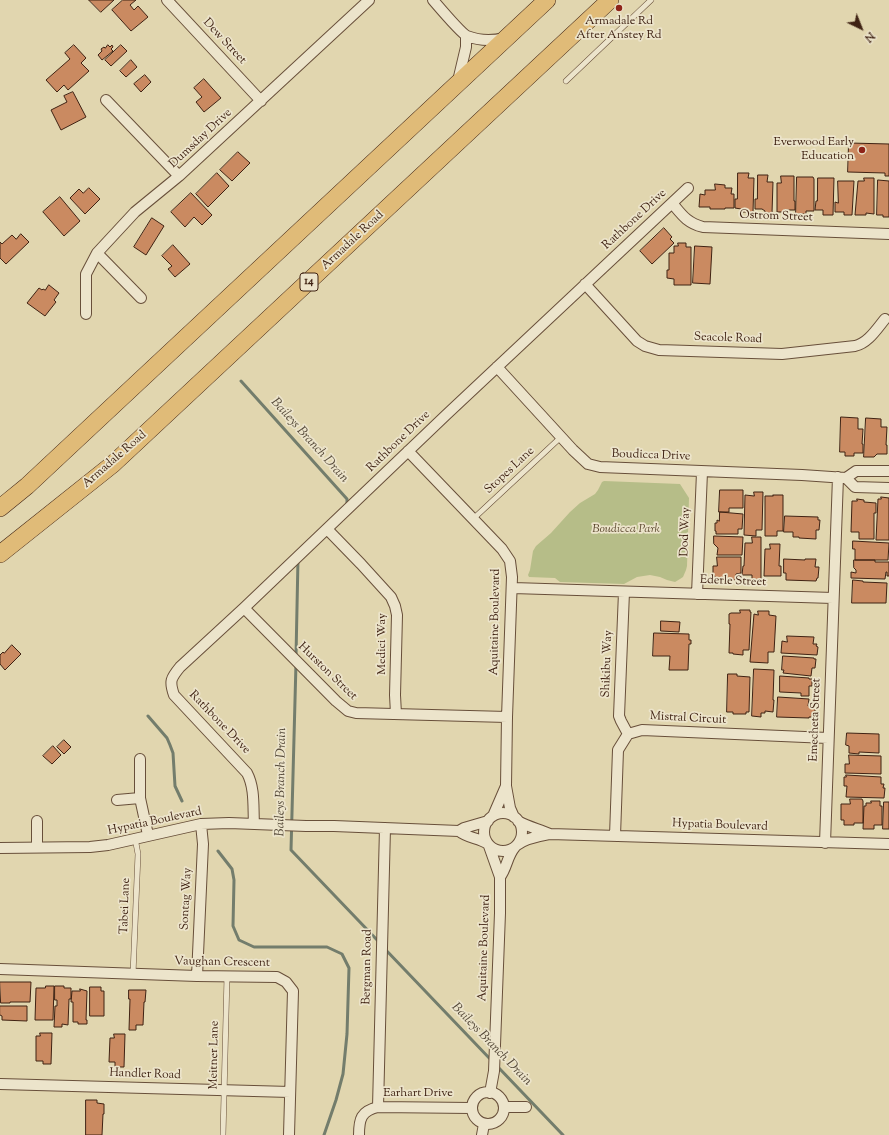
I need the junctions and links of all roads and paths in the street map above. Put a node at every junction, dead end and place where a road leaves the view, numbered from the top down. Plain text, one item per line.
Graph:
1 (167, 0) edge
2 (369, 0) edge
3 (433, 0) edge
4 (547, 0) edge
5 (610, 0) edge
6 (652, 0) edge
7 (466, 36) junction
8 (506, 38) junction
9 (566, 81) dead end
10 (458, 82) junction
11 (106, 100) dead end
12 (261, 101) junction
13 (179, 176) junction
14 (688, 188) dead end
15 (672, 203) junction
16 (889, 234) edge
17 (97, 253) junction
18 (585, 284) junction
19 (141, 298) dead end
20 (86, 314) dead end
21 (885, 320) dead end
22 (497, 367) junction
23 (560, 437) junction
24 (408, 451) junction
25 (889, 471) edge
26 (702, 472) junction
27 (842, 478) junction
28 (889, 488) edge
29 (0, 508) edge
30 (473, 519) junction
31 (327, 529) junction
32 (0, 554) edge
33 (513, 588) junction
34 (624, 592) junction
35 (697, 594) junction
36 (833, 598) junction
37 (244, 608) junction
38 (396, 714) junction
39 (507, 717) junction
40 (628, 734) junction
41 (828, 738) junction
42 (140, 759) dead end
43 (506, 786) junction
44 (140, 798) junction
45 (117, 800) dead end
46 (490, 818) junction
47 (516, 819) junction
48 (37, 821) dead end
49 (202, 824) junction
50 (254, 824) junction
51 (385, 828) junction
52 (459, 831) junction
53 (550, 834) junction
54 (148, 835) junction
55 (615, 836) junction
56 (135, 838) junction
57 (826, 843) junction
58 (889, 844) edge
59 (489, 845) junction
60 (516, 846) junction
61 (37, 847) junction
62 (0, 848) edge
63 (500, 877) junction
64 (0, 969) edge
65 (133, 974) junction
66 (196, 976) junction
67 (227, 976) junction
68 (0, 1084) edge
69 (224, 1090) junction
70 (290, 1092) junction
71 (490, 1093) junction
72 (378, 1107) junction
73 (526, 1107) dead end
74 (471, 1108) junction
75 (504, 1108) junction
76 (484, 1124) junction
77 (223, 1135) edge
78 (289, 1135) edge
79 (359, 1135) edge
80 (482, 1135) edge

1 - 12 street, Dew Street
2 - 12 street, Dumsday Drive
3 - 7 street
4 - 8 highway
5 - 32 highway, Armadale Road / 14
6 - 9 lane
7 - 8 street
7 - 10 street
8 - 10 highway
10 - 29 highway
11 - 13 street
12 - 13 street, Dumsday Drive
13 - 17 street, Dumsday Drive
14 - 15 street, Rathbone Drive
15 - 16 street, Ostrom Street
15 - 18 street, Rathbone Drive
17 - 19 street
17 - 20 street, Dumsday Drive
18 - 21 street, Seacole Road
18 - 22 street, Rathbone Drive
22 - 23 street, Boudicca Drive
22 - 24 street, Rathbone Drive
23 - 26 street, Boudicca Drive
23 - 30 lane, Stopes Lane
24 - 30 street, Aquitaine Boulevard
24 - 31 street, Rathbone Drive
25 - 27 street, Boudicca Drive
26 - 27 street, Boudicca Drive
26 - 35 street, Dod Way
27 - 28 street, Boudicca Drive
27 - 36 street
30 - 33 street, Aquitaine Boulevard
31 - 37 street, Rathbone Drive
31 - 38 street, Medici Way
33 - 34 street, Ederle Street
33 - 39 street, Aquitaine Boulevard
34 - 35 street, Ederle Street
34 - 40 street, Shikibu Way
35 - 36 street, Ederle Street
36 - 41 street, Emecheta Street
37 - 38 street, Hurston Street
37 - 50 street, Rathbone Drive
38 - 39 street, Hurston Street
39 - 43 street, Aquitaine Boulevard
40 - 41 street, Mistral Circuit
40 - 55 street
41 - 57 street, Emecheta Street
42 - 44 street
43 - 46 street
43 - 47 street
44 - 45 street
44 - 54 street
46 - 47 street
46 - 52 street, Hypatia Boulevard
46 - 59 street
47 - 53 street
47 - 60 street
48 - 61 street
49 - 50 street, Hypatia Boulevard
49 - 54 street, Hypatia Boulevard
49 - 66 street, Sontag Way
50 - 51 street, Hypatia Boulevard
51 - 52 street, Hypatia Boulevard
51 - 72 street, Bergman Road
52 - 59 street, Hypatia Boulevard
53 - 55 street, Hypatia Boulevard
53 - 60 street
54 - 56 street, Hypatia Boulevard
55 - 57 street, Hypatia Boulevard
56 - 61 street, Hypatia Boulevard
56 - 65 lane, Tabei Lane
57 - 58 street, Hypatia Boulevard
59 - 60 street
59 - 63 street, Aquitaine Boulevard
60 - 63 street, Aquitaine Boulevard
61 - 62 street, Hypatia Boulevard
63 - 71 street, Aquitaine Boulevard
64 - 65 street, Vaughan Crescent
65 - 66 street, Vaughan Crescent
66 - 67 street, Vaughan Crescent
67 - 69 lane, Meitner Lane
67 - 70 street, Vaughan Crescent
68 - 69 street, Handler Road
69 - 70 street, Handler Road
69 - 77 lane, Meitner Lane
70 - 78 street, Vaughan Crescent
71 - 74 street
71 - 75 street
72 - 74 street, Earhart Drive
72 - 79 street, Earhart Drive
73 - 75 street
74 - 76 street
75 - 76 street
76 - 80 street

